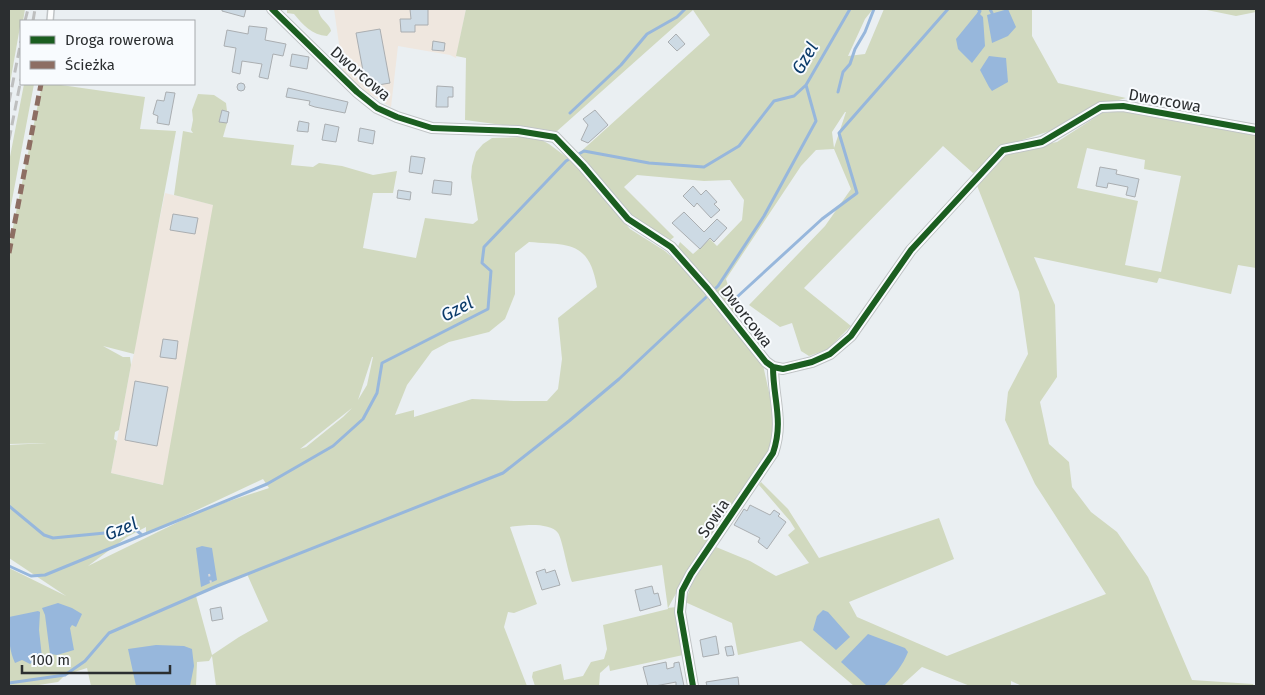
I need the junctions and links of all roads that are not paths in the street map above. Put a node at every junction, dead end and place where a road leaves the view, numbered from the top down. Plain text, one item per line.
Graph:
1 (272, 9) edge
2 (1256, 130) edge
3 (773, 367) junction
4 (693, 686) edge

1 - 3 street, Dworcowa
2 - 3 street, Dworcowa
3 - 4 street, Sowia

